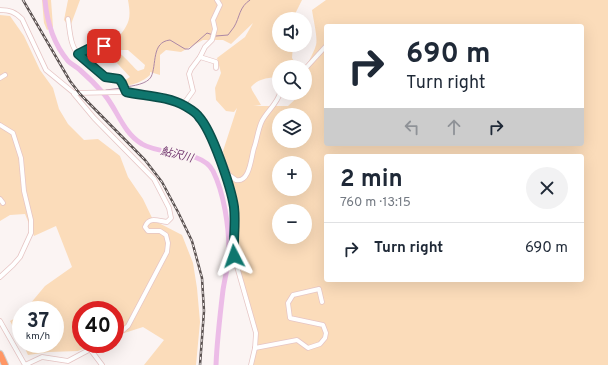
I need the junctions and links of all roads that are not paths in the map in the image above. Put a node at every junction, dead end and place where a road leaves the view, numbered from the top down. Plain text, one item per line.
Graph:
1 (217, 0) edge
2 (0, 10) edge
3 (68, 19) dead end
4 (104, 46) dead end
5 (324, 48) edge
6 (78, 54) junction
7 (200, 57) junction
8 (312, 61) edge
9 (216, 68) dead end
10 (5, 75) dead end
11 (0, 78) edge
12 (126, 92) junction
13 (74, 93) junction
14 (278, 100) edge
15 (183, 105) junction
16 (0, 125) edge
17 (206, 126) junction
18 (0, 277) edge
19 (322, 302) dead end
20 (0, 321) edge
21 (124, 329) edge
22 (255, 348) junction
23 (83, 353) edge
24 (93, 353) edge
25 (0, 354) edge
26 (5, 365) edge
27 (25, 365) edge
28 (102, 365) edge
29 (251, 365) edge

1 - 7 street
2 - 13 street
3 - 6 street
4 - 6 street
5 - 8 street
6 - 12 street
7 - 9 street
7 - 15 street
10 - 11 street
12 - 13 street
12 - 15 street
13 - 21 street
14 - 17 street
15 - 17 street
16 - 18 street
17 - 22 street
19 - 22 street
20 - 27 street
22 - 29 street
23 - 27 street
24 - 28 street
25 - 26 highway

